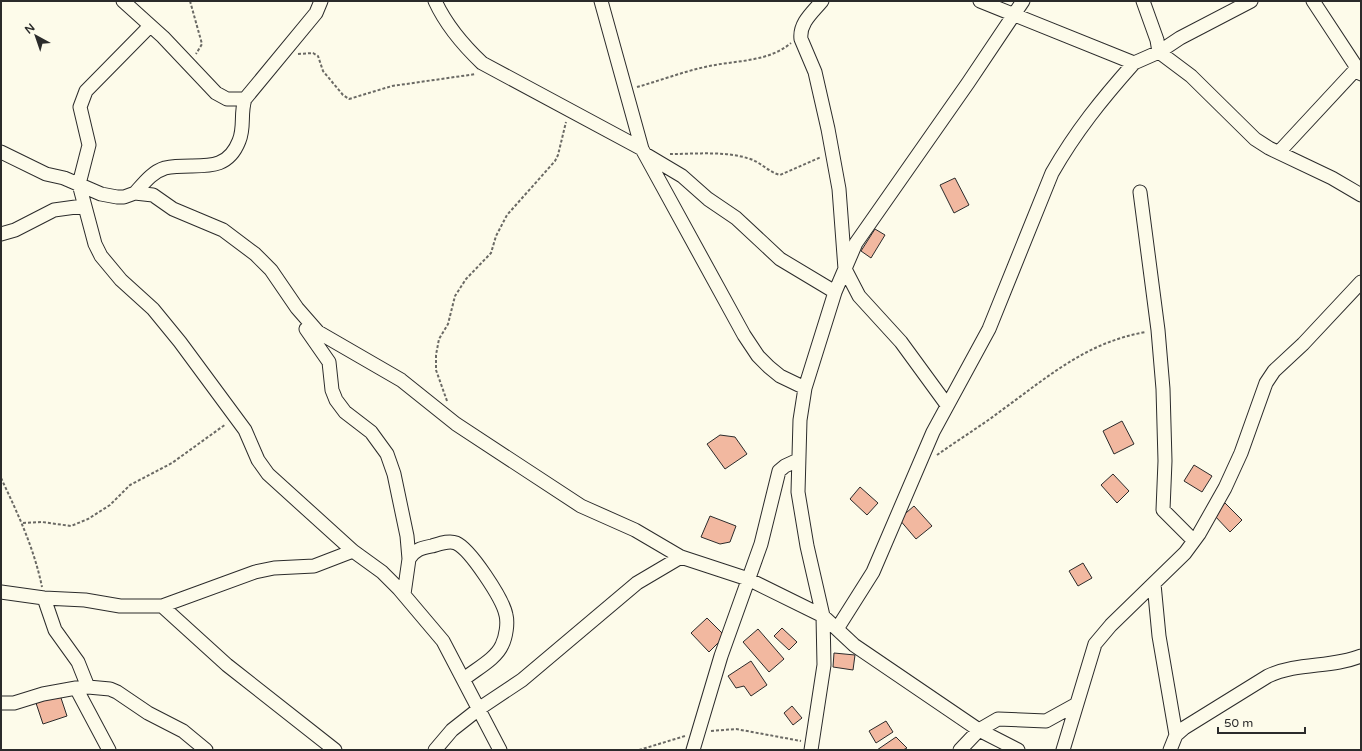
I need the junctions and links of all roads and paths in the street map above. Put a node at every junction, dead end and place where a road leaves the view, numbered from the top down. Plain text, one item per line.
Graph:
1 (123, 1) edge
2 (190, 1) edge
3 (321, 1) edge
4 (435, 1) edge
5 (601, 1) edge
6 (822, 1) edge
7 (980, 1) edge
8 (1023, 1) edge
9 (1143, 1) edge
10 (1251, 1) edge
11 (1313, 1) edge
12 (1014, 16) junction
13 (150, 26) junction
14 (800, 33) junction
15 (1159, 52) junction
16 (279, 57) junction
17 (187, 62) junction
18 (1134, 63) junction
19 (1359, 71) edge
20 (496, 72) junction
21 (626, 91) junction
22 (245, 99) junction
23 (569, 110) junction
24 (833, 151) junction
25 (1, 152) edge
26 (643, 152) junction
27 (1279, 152) junction
28 (667, 154) dead end
29 (79, 184) junction
30 (1140, 192) dead end
31 (135, 193) junction
32 (1361, 195) edge
33 (83, 206) junction
34 (1, 234) edge
35 (845, 269) junction
36 (1361, 282) edge
37 (835, 292) junction
38 (304, 318) junction
39 (1158, 330) junction
40 (805, 388) junction
41 (448, 404) dead end
42 (947, 405) junction
43 (235, 418) junction
44 (936, 456) dead end
45 (798, 460) junction
46 (1, 478) edge
47 (23, 523) junction
48 (1194, 541) junction
49 (353, 551) junction
50 (681, 557) junction
51 (410, 559) junction
52 (748, 579) junction
53 (1154, 584) junction
54 (1, 592) edge
55 (404, 594) junction
56 (44, 598) junction
57 (162, 606) junction
58 (823, 616) junction
59 (837, 629) junction
60 (1361, 656) edge
61 (464, 679) junction
62 (82, 687) junction
63 (2, 704) edge
64 (1075, 705) junction
65 (480, 708) junction
66 (979, 730) junction
67 (698, 732) junction
68 (1176, 735) junction
69 (812, 746) edge
70 (109, 750) edge
71 (206, 750) edge
72 (335, 750) edge
73 (435, 750) edge
74 (500, 750) edge
75 (639, 750) edge
76 (693, 750) edge
77 (960, 750) edge
78 (1018, 750) edge
79 (1063, 750) edge
80 (1170, 750) edge

1 - 13 street
2 - 17 path
3 - 16 street
4 - 20 street
5 - 21 street
6 - 14 street
7 - 12 street
8 - 12 street
9 - 15 street
10 - 15 street
11 - 19 street
12 - 18 street
12 - 35 street
13 - 17 street
13 - 29 street
14 - 21 path
14 - 24 street
15 - 18 street
15 - 27 street
16 - 20 path
16 - 22 street
17 - 22 street
18 - 42 street
19 - 27 street
20 - 23 street
21 - 26 street
22 - 31 street
23 - 26 street
23 - 41 path
24 - 28 path
24 - 35 street
25 - 29 street
26 - 37 street
26 - 40 street
27 - 32 street
29 - 31 street
29 - 33 street
30 - 39 street
31 - 38 street
33 - 34 street
33 - 43 street
35 - 37 street
35 - 42 street
36 - 48 street
37 - 40 street
38 - 50 street
38 - 51 street
39 - 44 path
39 - 48 street
40 - 45 street
42 - 59 street
43 - 47 path
43 - 49 street
45 - 52 street
45 - 58 street
46 - 47 path
47 - 56 path
48 - 53 street
49 - 55 street
49 - 57 street
50 - 52 street
50 - 65 street
51 - 55 street
51 - 61 street
52 - 58 street
52 - 67 street
53 - 64 street
53 - 68 street
54 - 56 street
55 - 61 street
56 - 57 street
56 - 62 street
57 - 72 street
58 - 59 street
58 - 69 street
59 - 66 street
60 - 68 street
61 - 65 street
62 - 63 street
62 - 70 street
62 - 71 street
64 - 66 street
64 - 79 street
65 - 73 street
65 - 74 street
66 - 77 street
66 - 78 street
67 - 69 path
67 - 75 path
67 - 76 street
68 - 80 street

